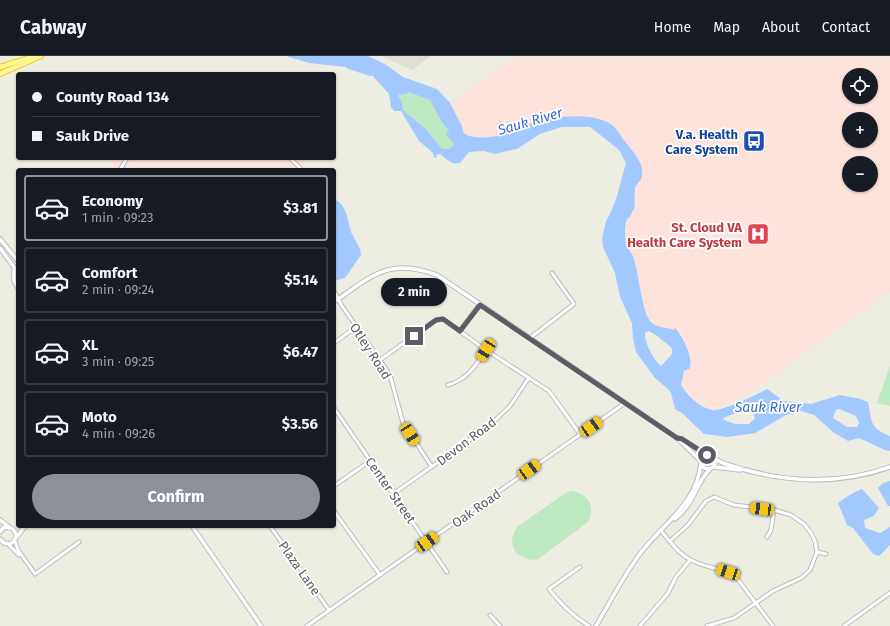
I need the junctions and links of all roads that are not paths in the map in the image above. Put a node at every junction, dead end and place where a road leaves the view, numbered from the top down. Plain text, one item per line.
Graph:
1 (35, 56) edge
2 (41, 56) edge
3 (0, 67) edge
4 (0, 74) edge
5 (292, 160) edge
6 (300, 168) edge
7 (0, 239) edge
8 (0, 248) edge
9 (16, 259) edge
10 (552, 273) dead end
11 (15, 278) joint
12 (16, 285) edge
13 (336, 296) edge
14 (338, 300) junction
15 (480, 305) junction
16 (356, 328) junction
17 (460, 331) junction
18 (530, 338) junction
19 (336, 342) edge
20 (486, 350) junction
21 (380, 360) junction
22 (528, 379) junction
23 (448, 385) dead end
24 (625, 403) junction
25 (336, 411) edge
26 (580, 434) junction
27 (677, 438) junction
28 (707, 455) junction
29 (714, 458) junction
30 (370, 460) junction
31 (701, 462) junction
32 (714, 466) junction
33 (432, 467) junction
34 (890, 467) edge
35 (710, 469) junction
36 (753, 472) junction
37 (336, 485) edge
38 (393, 494) junction
39 (774, 510) junction
40 (336, 513) edge
41 (0, 520) edge
42 (670, 524) junction
43 (16, 527) edge
44 (11, 528) junction
45 (24, 528) edge
46 (193, 528) edge
47 (271, 528) edge
48 (661, 531) junction
49 (0, 532) edge
50 (767, 537) dead end
51 (0, 539) edge
52 (15, 540) junction
53 (670, 541) junction
54 (79, 542) dead end
55 (427, 542) junction
56 (0, 544) edge
57 (7, 544) junction
58 (817, 552) junction
59 (826, 554) dead end
60 (25, 560) junction
61 (690, 560) junction
62 (580, 567) dead end
63 (447, 572) dead end
64 (380, 575) junction
65 (890, 593) edge
66 (756, 603) junction
67 (330, 610) junction
68 (490, 615) dead end
69 (261, 626) edge
70 (307, 626) edge
71 (500, 626) edge
72 (589, 626) edge
73 (596, 626) edge
74 (640, 626) edge
75 (707, 626) edge
76 (773, 626) edge
77 (844, 626) edge

1 - 3 highway
2 - 4 highway
5 - 6 street
7 - 9 street
8 - 11 street
10 - 18 street
11 - 12 street
13 - 14 street
14 - 15 street
14 - 16 street, Otley Road
15 - 17 street
15 - 18 street
16 - 19 street
16 - 21 street, Otley Road
17 - 20 street
17 - 21 street
18 - 24 street
20 - 22 street
20 - 23 street
21 - 33 street, Otley Road
22 - 26 street
22 - 33 street, Devon Road
24 - 26 street, Oak Road
24 - 27 street
25 - 30 street, Center Street
26 - 55 street, Oak Road
27 - 28 street
27 - 31 street
28 - 29 street
28 - 31 street
29 - 32 street
29 - 36 street
30 - 37 street
30 - 38 street, Center Street
31 - 35 street
31 - 42 street
32 - 35 street
32 - 36 street
33 - 38 street, Devon Road
34 - 36 street
35 - 42 street
38 - 55 street, Center Street
39 - 50 street
39 - 53 street
39 - 58 street
40 - 64 street
41 - 44 street
42 - 48 street
43 - 44 street
44 - 49 street
44 - 52 street
45 - 52 street
46 - 69 street
47 - 67 street, Plaza Lane
48 - 53 street
48 - 73 street
51 - 57 street
52 - 57 street
52 - 60 street
53 - 61 street
54 - 60 street
55 - 63 street, Center Street
55 - 64 street, Oak Road
56 - 57 street
57 - 60 street
58 - 59 street
58 - 66 street
61 - 66 street
61 - 74 street
62 - 72 street
64 - 67 street, Oak Road
65 - 77 street
66 - 75 street
66 - 76 street
67 - 70 street, Oak Road
68 - 71 street

